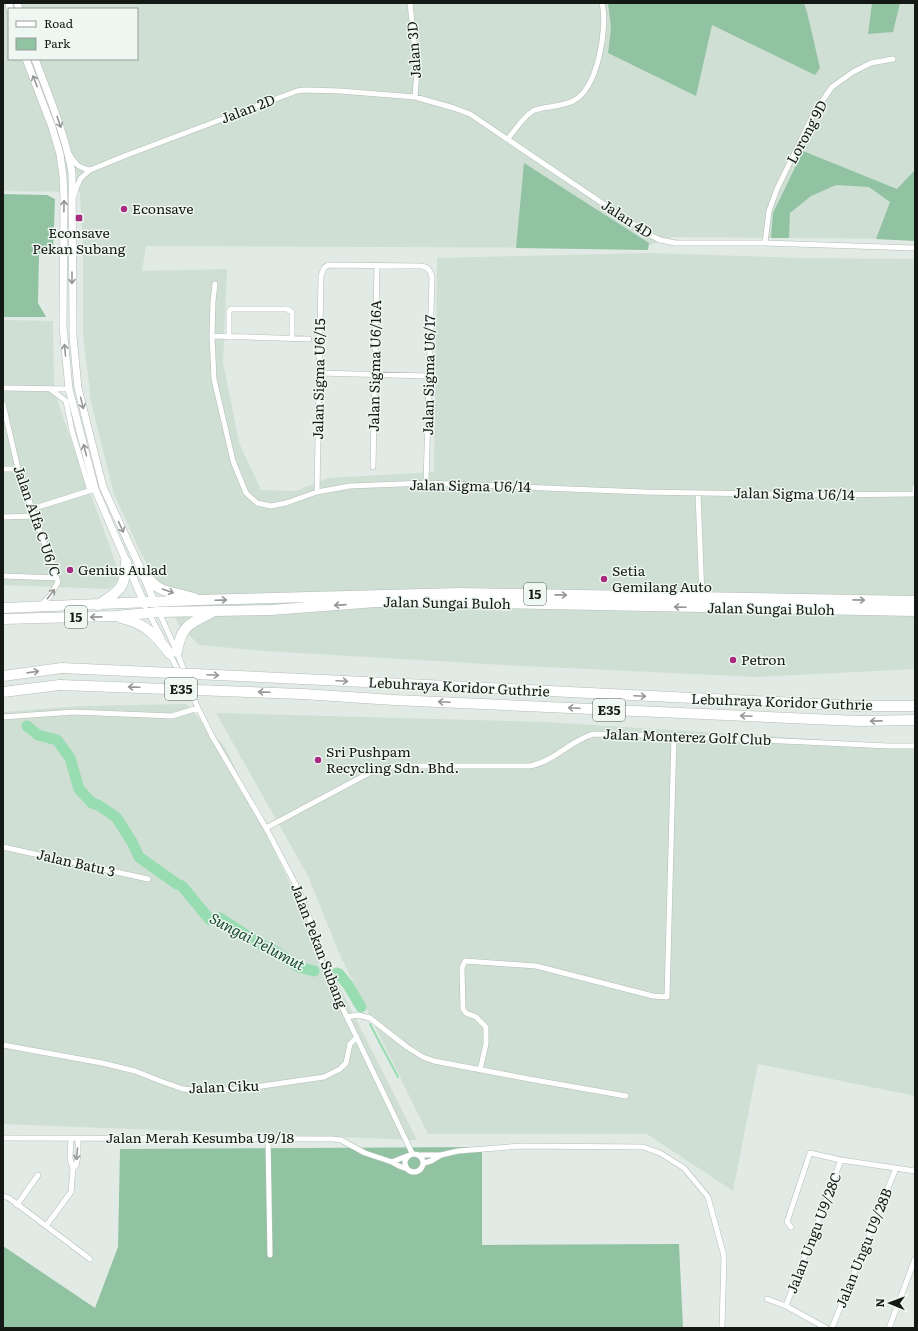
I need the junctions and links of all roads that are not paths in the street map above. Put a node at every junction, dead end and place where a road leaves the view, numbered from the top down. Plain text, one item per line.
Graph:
1 (410, 3) edge
2 (602, 3) edge
3 (893, 59) dead end
4 (26, 60) edge
5 (35, 60) edge
6 (415, 97) junction
7 (508, 139) junction
8 (68, 151) junction
9 (90, 170) junction
10 (72, 200) junction
11 (765, 243) junction
12 (915, 248) edge
13 (377, 265) junction
14 (215, 284) dead end
15 (212, 336) junction
16 (229, 337) junction
17 (292, 338) junction
18 (309, 339) dead end
19 (319, 373) junction
20 (375, 374) junction
21 (429, 376) junction
22 (3, 388) edge
23 (50, 389) junction
24 (69, 389) junction
25 (3, 406) edge
26 (373, 467) dead end
27 (3, 469) edge
28 (18, 469) junction
29 (426, 483) junction
30 (915, 487) edge
31 (92, 490) junction
32 (316, 492) junction
33 (698, 493) junction
34 (915, 494) edge
35 (32, 509) junction
36 (35, 516) junction
37 (3, 517) edge
38 (126, 562) junction
39 (143, 574) junction
40 (3, 576) edge
41 (57, 578) junction
42 (702, 597) junction
43 (198, 600) junction
44 (915, 601) edge
45 (150, 603) junction
46 (98, 605) junction
47 (38, 607) junction
48 (3, 608) edge
49 (915, 611) edge
50 (214, 612) junction
51 (154, 613) junction
52 (116, 616) junction
53 (3, 619) edge
54 (173, 653) junction
55 (3, 676) edge
56 (3, 692) edge
57 (915, 706) edge
58 (198, 708) junction
59 (3, 718) edge
60 (915, 720) edge
61 (674, 736) junction
62 (915, 746) edge
63 (266, 828) junction
64 (3, 847) edge
65 (148, 879) dead end
66 (347, 1017) junction
67 (356, 1037) junction
68 (3, 1045) edge
69 (480, 1070) junction
70 (626, 1096) dead end
71 (3, 1138) edge
72 (70, 1138) junction
73 (78, 1138) junction
74 (268, 1138) junction
75 (410, 1155) junction
76 (420, 1155) junction
77 (440, 1155) junction
78 (841, 1160) junction
79 (392, 1162) junction
80 (424, 1163) junction
81 (896, 1168) junction
82 (73, 1169) junction
83 (407, 1169) junction
84 (915, 1171) edge
85 (38, 1175) dead end
86 (3, 1196) edge
87 (17, 1205) junction
88 (46, 1226) junction
89 (791, 1227) dead end
90 (270, 1255) dead end
91 (90, 1259) dead end
92 (915, 1259) edge
93 (767, 1299) dead end
94 (786, 1306) junction
95 (722, 1328) edge
96 (826, 1328) edge
97 (832, 1328) edge
98 (889, 1328) edge

1 - 6 street, Jalan 3D
2 - 7 street
3 - 11 street, Lorong 9D
24 -> 4 main road
5 -> 8 main road
6 - 7 street, Jalan 4D
6 - 9 street, Jalan 2D
7 - 11 street, Jalan 4D
8 - 9 street
8 - 10 main road
9 - 10 street, Jalan 2D
10 -> 39 main road
11 - 12 street, Jalan 4D
13 - 19 street, Jalan Sigma U6/15
13 - 20 street, Jalan Sigma U6/16A
13 - 21 street, Jalan Sigma U6/17
14 - 15 street, Jalan Sigma U6/14
15 - 16 street
15 - 32 street, Jalan Sigma U6/14
16 - 17 street
16 - 17 street
17 - 18 street
19 - 20 street
19 - 32 street, Jalan Sigma U6/15
20 - 21 street
20 - 26 street, Jalan Sigma U6/16A
21 - 29 street, Jalan Sigma U6/17
22 - 23 street
23 - 24 street
23 - 31 street
31 -> 24 main road
25 - 28 street, Jalan Alfa C U6/C
27 - 28 street
28 - 35 street, Jalan Alfa C U6/C
29 - 32 street, Jalan Sigma U6/14
29 - 33 street, Jalan Sigma U6/14
30 - 34 street
31 - 35 street
31 - 38 main road
33 - 34 street, Jalan Sigma U6/14
33 - 42 street
35 - 36 street, Jalan Alfa C U6/C
36 - 37 street
36 - 41 street, Jalan Alfa C U6/C
38 - 45 main road
38 - 46 highway
39 -> 43 highway
39 - 45 main road
40 - 41 street
47 -> 41 street, Jalan Alfa C U6/C
43 -> 42 highway, Jalan Sungai Buloh / 15
42 -> 44 highway, Jalan Sungai Buloh / 15
43 - 45 highway, Jalan Sungai Buloh / 15
45 - 46 highway, Jalan Sungai Buloh / 15
45 - 51 main road
46 - 47 highway, Jalan Sungai Buloh / 15
47 - 48 highway, Jalan Sungai Buloh / 15
49 -> 50 highway, Jalan Sungai Buloh / 15
50 - 51 highway, Jalan Sungai Buloh / 15
50 - 54 highway
51 - 52 highway, Jalan Sungai Buloh / 15
51 - 54 street
51 - 54 street
52 -> 53 highway, Jalan Sungai Buloh / 15
52 - 54 highway
54 - 58 street, Jalan Pekan Subang
55 -> 57 highway, Lebuhraya Koridor Guthrie / E35, bridge
60 -> 56 highway, Lebuhraya Koridor Guthrie / E35, bridge
58 - 59 street
58 - 63 street, Jalan Pekan Subang
61 - 62 street, Jalan Monterez Golf Club
61 - 63 street, Jalan Monterez Golf Club
61 - 69 street
63 - 66 street, Jalan Pekan Subang
64 - 65 street, Jalan Batu 3
66 - 67 street, Jalan Pekan Subang
66 - 69 street
67 - 68 street, Jalan Ciku
67 - 75 street, Jalan Pekan Subang
69 - 70 street
71 - 72 street, Jalan Merah Kesumba U9/18
72 - 73 street, Jalan Merah Kesumba U9/18
72 - 82 street
73 - 74 street, Jalan Merah Kesumba U9/18
73 -> 82 street
74 - 79 street, Jalan Merah Kesumba U9/18
74 - 90 street
75 - 76 street
75 - 79 street
75 - 83 street
76 - 77 street
76 - 80 street
77 - 80 street
77 - 95 street
78 - 81 street
78 - 89 street
78 - 94 street, Jalan Ungu U9/28C
79 - 83 street, Jalan Merah Kesumba U9/18
80 - 83 street
81 - 84 street
81 - 97 street, Jalan Ungu U9/28B
82 - 88 street
85 - 87 street
86 - 87 street
87 - 88 street
88 - 91 street
92 - 98 street
93 - 94 street
94 - 96 street

